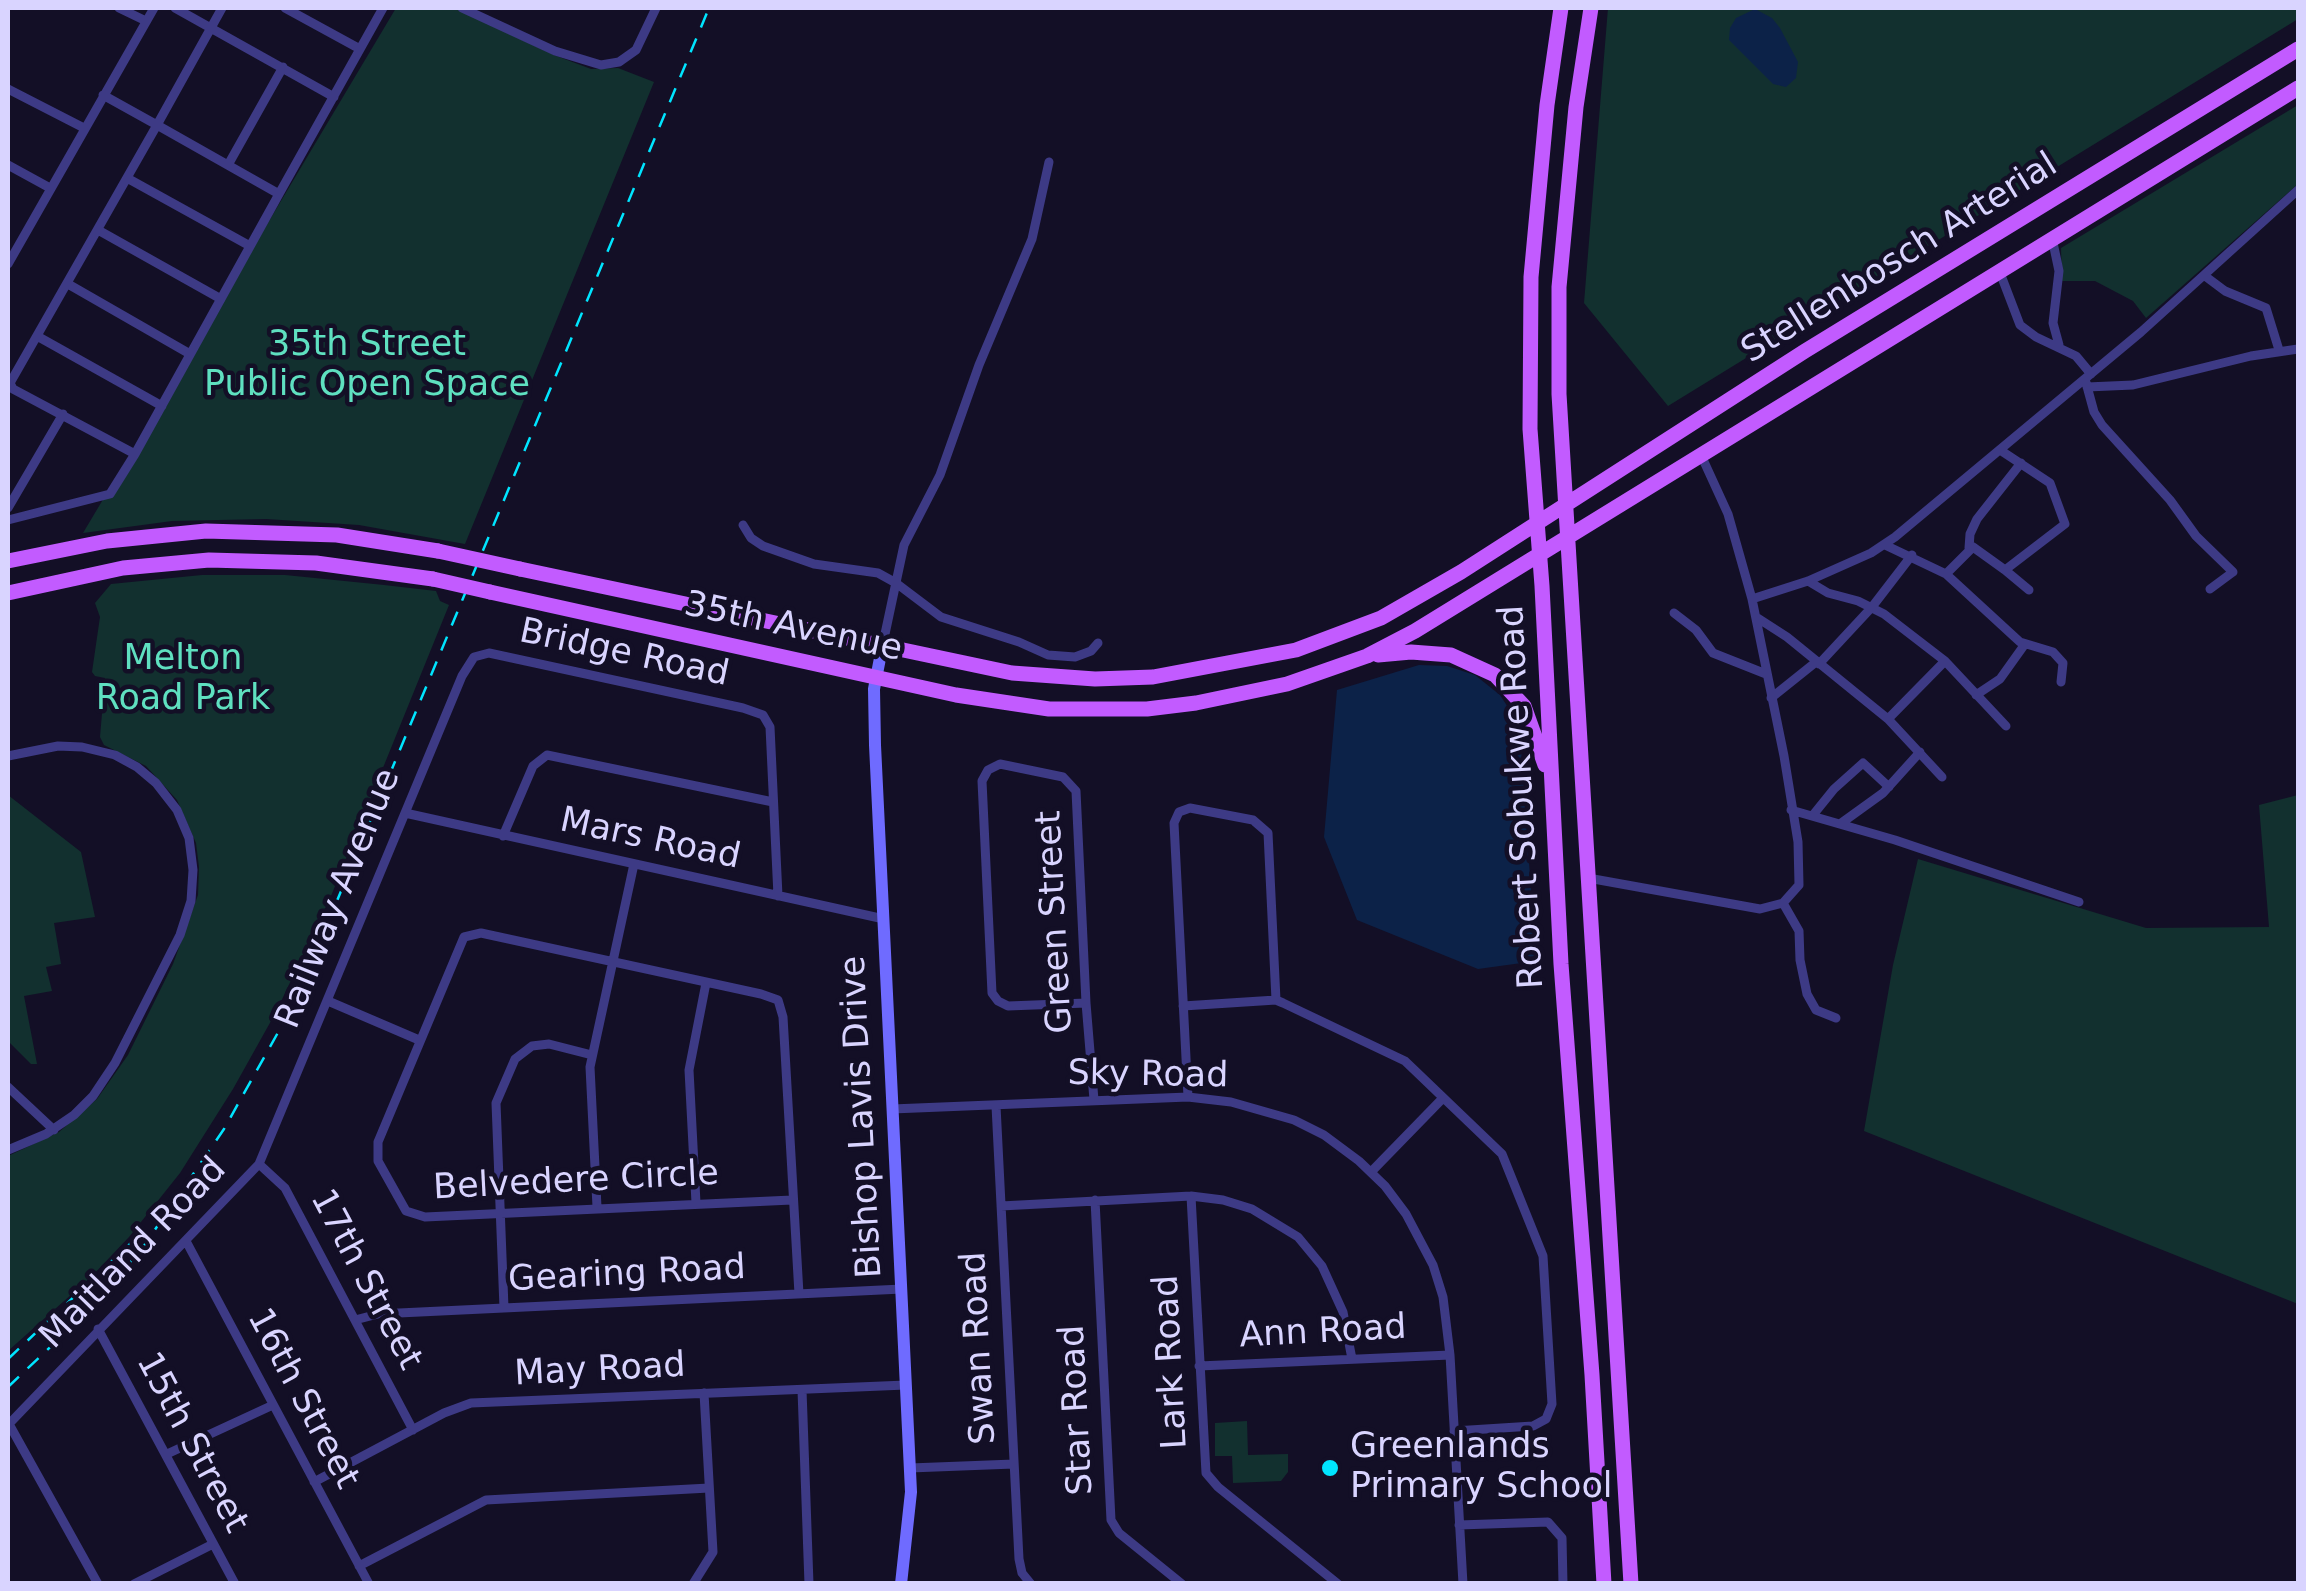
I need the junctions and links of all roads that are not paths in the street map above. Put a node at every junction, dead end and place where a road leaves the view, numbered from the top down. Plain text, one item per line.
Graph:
1 (119, 8) edge
2 (154, 8) edge
3 (175, 8) edge
4 (222, 8) edge
5 (285, 8) edge
6 (383, 8) edge
7 (462, 8) edge
8 (656, 8) edge
9 (1561, 8) edge
10 (1591, 8) edge
11 (146, 22) junction
12 (210, 28) junction
13 (360, 49) junction
14 (2298, 49) edge
15 (283, 67) junction
16 (8, 88) edge
17 (2298, 88) edge
18 (103, 95) junction
19 (334, 97) junction
20 (157, 125) junction
21 (84, 128) junction
22 (1049, 162) dead end
23 (8, 165) edge
24 (228, 165) junction
25 (127, 178) junction
26 (50, 188) junction
27 (2298, 190) edge
28 (279, 194) junction
29 (98, 230) junction
30 (2052, 238) junction
31 (250, 246) junction
32 (10, 251) edge
33 (8, 264) edge
34 (1999, 270) junction
35 (2206, 276) junction
36 (68, 284) junction
37 (221, 299) junction
38 (38, 336) junction
39 (2059, 345) junction
40 (2298, 349) edge
41 (2279, 350) junction
42 (190, 354) junction
43 (2088, 380) junction
44 (162, 406) junction
45 (62, 414) junction
46 (2000, 450) junction
47 (134, 454) junction
48 (1702, 455) junction
49 (2022, 463) junction
50 (1566, 505) junction
51 (8, 508) edge
52 (8, 520) edge
53 (1536, 524) junction
54 (743, 525) dead end
55 (1567, 536) junction
56 (1885, 545) junction
57 (1969, 548) junction
58 (1538, 555) junction
59 (1912, 555) junction
60 (8, 561) edge
61 (2005, 570) junction
62 (1946, 574) junction
63 (1808, 581) junction
64 (896, 582) junction
65 (2210, 589) dead end
66 (2029, 590) dead end
67 (8, 594) edge
68 (1752, 599) junction
69 (1872, 607) junction
70 (1674, 613) dead end
71 (1756, 616) junction
72 (1098, 643) dead end
73 (2025, 644) junction
74 (882, 648) junction
75 (474, 656) joint
76 (1367, 656) junction
77 (1945, 662) junction
78 (1818, 663) junction
79 (1766, 674) junction
80 (876, 676) junction
81 (2061, 682) dead end
82 (1976, 694) junction
83 (1771, 698) junction
84 (1888, 720) junction
85 (2006, 726) dead end
86 (1920, 752) junction
87 (8, 756) edge
88 (1942, 777) dead end
89 (1552, 782) junction
90 (1889, 788) junction
91 (773, 802) junction
92 (1792, 810) junction
93 (405, 813) junction
94 (1813, 815) junction
95 (1840, 824) junction
96 (503, 836) junction
97 (634, 864) junction
98 (1588, 878) junction
99 (778, 896) junction
100 (2079, 902) dead end
101 (1783, 903) junction
102 (884, 919) junction
103 (614, 962) junction
104 (706, 983) junction
105 (1276, 1000) junction
106 (328, 1001) junction
107 (1086, 1002) junction
108 (1183, 1006) junction
109 (1836, 1018) dead end
110 (420, 1040) junction
111 (592, 1055) junction
112 (8, 1088) edge
113 (1188, 1097) junction
114 (1443, 1098) junction
115 (1094, 1100) junction
116 (996, 1106) junction
117 (892, 1109) junction
118 (54, 1130) junction
119 (8, 1150) edge
120 (258, 1164) junction
121 (1372, 1172) junction
122 (1191, 1196) junction
123 (792, 1200) junction
124 (1096, 1200) junction
125 (696, 1204) junction
126 (1001, 1206) junction
127 (598, 1208) junction
128 (499, 1213) junction
129 (186, 1242) junction
130 (902, 1289) junction
131 (799, 1294) junction
132 (504, 1308) junction
133 (355, 1320) junction
134 (98, 1329) junction
135 (1450, 1355) junction
136 (1352, 1359) junction
137 (1199, 1366) junction
138 (906, 1384) junction
139 (802, 1390) junction
140 (704, 1393) junction
141 (273, 1405) junction
142 (8, 1424) edge
143 (412, 1430) junction
144 (1454, 1432) junction
145 (166, 1454) junction
146 (1014, 1464) junction
147 (910, 1468) junction
148 (314, 1482) junction
149 (709, 1488) junction
150 (1459, 1525) junction
151 (213, 1544) junction
152 (359, 1566) junction
153 (98, 1584) edge
154 (134, 1584) edge
155 (235, 1584) edge
156 (369, 1584) edge
157 (694, 1584) edge
158 (808, 1584) edge
159 (901, 1584) edge
160 (1030, 1584) edge
161 (1182, 1584) edge
162 (1338, 1584) edge
163 (1463, 1584) edge
164 (1564, 1584) edge
165 (1604, 1584) edge
166 (1631, 1584) edge

1 - 11 street
2 - 11 street
3 - 12 street
4 - 12 street
5 - 13 street
6 - 13 street
7 - 8 street
9 - 53 main road, Robert Sobukwe Road
10 - 50 main road, Robert Sobukwe Road
11 - 18 street
12 - 15 street
12 - 20 street
13 - 19 street
14 - 50 main road, Stellenbosch Arterial
15 - 19 street
15 - 24 street
16 - 21 street
17 - 30 main road, Stellenbosch Arterial
18 - 20 street
18 - 21 street
19 - 28 street
20 - 24 street
20 - 25 street
21 - 26 street
22 - 64 street
23 - 26 street
24 - 28 street
25 - 29 street
25 - 31 street
26 - 32 street
27 - 35 street
28 - 31 street
29 - 36 street
29 - 37 street
30 - 34 main road, Stellenbosch Arterial
30 - 39 street
31 - 37 street
32 - 33 street
34 - 39 street
34 - 48 main road, Stellenbosch Arterial
35 - 41 street
35 - 43 street
36 - 38 street
36 - 42 street
37 - 42 street
38 - 44 street
38 - 45 street
39 - 43 street
40 - 41 street
41 - 43 street
42 - 44 street
43 - 46 street
43 - 65 street
44 - 47 street
45 - 47 street
45 - 51 street
46 - 49 street
46 - 56 street
47 - 52 street
48 - 55 main road, Stellenbosch Arterial
48 - 68 street
49 - 57 street
49 - 61 street
50 - 53 main road, Stellenbosch Arterial
50 - 55 main road, Robert Sobukwe Road
53 - 58 main road, Robert Sobukwe Road
53 - 74 main road, 35th Avenue
54 - 64 street
55 - 58 main road, Stellenbosch Arterial
55 - 98 main road, Robert Sobukwe Road
56 - 59 street
56 - 63 street
57 - 61 street
57 - 62 street
58 - 76 main road, 35th Avenue
58 - 89 main road, Robert Sobukwe Road
59 - 62 street
59 - 69 street
60 - 74 main road, 35th Avenue, bridge
61 - 66 street
62 - 73 street
63 - 68 street
63 - 69 street
64 - 72 street
64 - 74 street
67 - 80 main road, 35th Avenue, bridge
68 - 71 street
69 - 77 street
69 - 78 street
70 - 79 street
71 - 78 street
71 - 79 street
73 - 81 street
73 - 82 street
74 - 80 street, Bishop Lavis Drive
75 - 91 street, Bridge Road
75 - 93 street, Railway Avenue
76 - 80 main road, 35th Avenue
76 - 89 main road
77 - 82 street
77 - 84 street
78 - 83 street
78 - 84 street
79 - 83 street
80 - 102 street, Bishop Lavis Drive
82 - 85 street
83 - 92 street
84 - 86 street
86 - 88 street
86 - 90 street
87 - 118 street
89 - 165 main road, Robert Sobukwe Road
90 - 94 street
90 - 95 street
91 - 96 street
91 - 99 street
92 - 94 street
92 - 101 street
93 - 96 street, Mars Road
93 - 106 street, Railway Avenue
94 - 95 street
95 - 100 street
96 - 97 street, Mars Road
97 - 99 street, Mars Road
97 - 103 street
98 - 101 street
98 - 166 main road, Robert Sobukwe Road
99 - 102 street, Mars Road
101 - 109 street
102 - 117 street, Bishop Lavis Drive
103 - 104 street, Belvedere Circle
103 - 110 street, Belvedere Circle
103 - 111 street
104 - 123 street, Belvedere Circle
104 - 125 street
105 - 108 street
105 - 108 street
105 - 114 street
106 - 110 street
106 - 120 street, Railway Avenue
107 - 107 street, Green Street
107 - 115 street, Green Street
108 - 113 street
110 - 128 street, Belvedere Circle
111 - 127 street
111 - 128 street
112 - 118 street
113 - 115 street, Sky Road
113 - 121 street, Sky Road
114 - 121 street
114 - 144 street
115 - 116 street, Sky Road
116 - 117 street, Sky Road
116 - 126 street, Swan Road
117 - 130 street, Bishop Lavis Drive
118 - 119 street
120 - 129 street, Maitland Road
120 - 133 street, 17th Street
121 - 135 street, Sky Road
122 - 124 street
122 - 136 street
122 - 137 street, Lark Road
123 - 125 street, Belvedere Circle
123 - 131 street, Belvedere Circle
124 - 126 street
124 - 161 street, Star Road
125 - 127 street, Belvedere Circle
126 - 146 street, Swan Road
127 - 128 street, Belvedere Circle
128 - 132 street
129 - 134 street, Maitland Road
129 - 141 street, 16th Street
130 - 131 street, Gearing Road
130 - 138 street, Bishop Lavis Drive
131 - 132 street, Gearing Road
132 - 133 street, Gearing Road
133 - 143 street, 17th Street
134 - 142 street, Maitland Road
134 - 145 street, 15th Street
135 - 136 street, Ann Road
135 - 144 street, Sky Road
136 - 137 street, Ann Road
137 - 162 street, Lark Road
138 - 139 street, May Road
138 - 147 street, Bishop Lavis Drive
139 - 140 street, May Road
139 - 158 street
140 - 143 street, May Road
140 - 149 street
141 - 145 street
141 - 148 street, 16th Street
142 - 153 street
143 - 148 street, May Road
144 - 150 street, Sky Road
145 - 151 street, 15th Street
146 - 147 street
146 - 160 street, Swan Road
147 - 159 street, Bishop Lavis Drive
148 - 152 street, 16th Street
149 - 152 street
149 - 157 street
150 - 163 street, Sky Road
150 - 164 street
151 - 154 street
151 - 155 street, 15th Street
152 - 156 street, 16th Street

